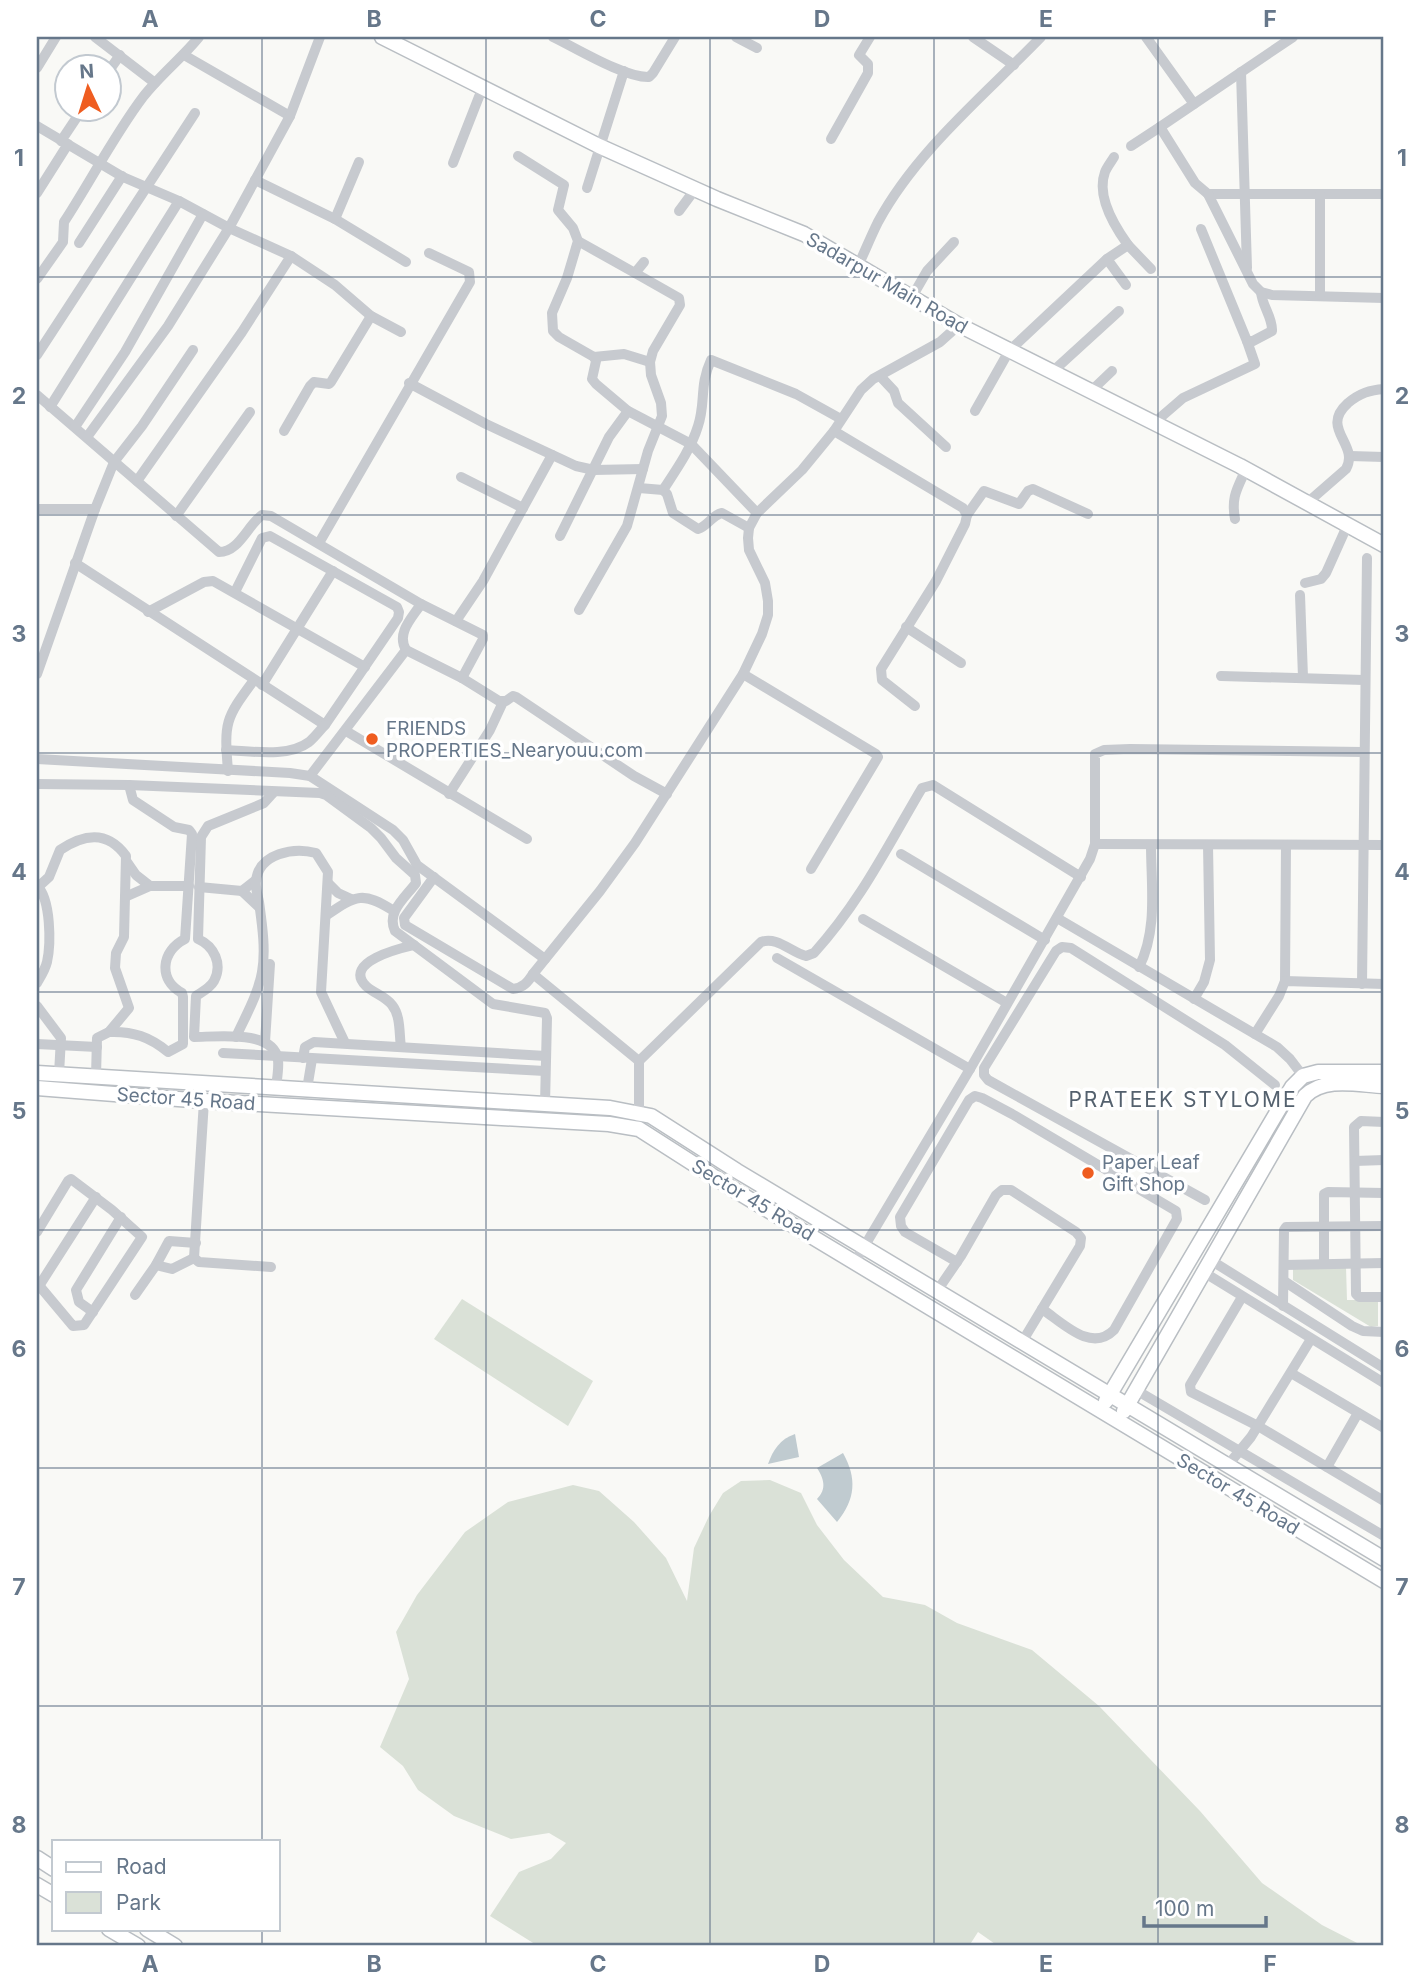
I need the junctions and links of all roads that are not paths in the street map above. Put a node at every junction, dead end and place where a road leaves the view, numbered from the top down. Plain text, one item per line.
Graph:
1 (56, 37) edge
2 (95, 37) edge
3 (199, 37) edge
4 (320, 37) edge
5 (382, 37) edge
6 (553, 37) edge
7 (675, 37) edge
8 (736, 37) edge
9 (870, 37) edge
10 (973, 37) edge
11 (1041, 37) edge
12 (1146, 37) edge
13 (1293, 37) edge
14 (757, 48) dead end
15 (116, 52) edge
16 (184, 55) junction
17 (122, 57) edge
18 (1014, 65) junction
19 (37, 68) edge
20 (624, 71) junction
21 (1241, 72) junction
22 (155, 83) junction
23 (482, 89) junction
24 (1194, 104) junction
25 (195, 113) dead end
26 (289, 116) junction
27 (75, 122) edge
28 (37, 126) edge
29 (1160, 127) junction
30 (831, 139) dead end
31 (64, 142) junction
32 (599, 146) junction
33 (1131, 146) dead end
34 (518, 156) dead end
35 (1114, 157) dead end
36 (359, 162) dead end
37 (453, 163) dead end
38 (101, 164) junction
39 (122, 176) junction
40 (255, 180) junction
41 (146, 188) junction
42 (587, 188) dead end
43 (696, 188) junction
44 (37, 193) edge
45 (1208, 194) junction
46 (1243, 194) junction
47 (1320, 194) junction
48 (1384, 194) edge
49 (179, 201) junction
50 (679, 211) dead end
51 (203, 214) junction
52 (335, 219) junction
53 (229, 228) junction
54 (1201, 229) dead end
55 (578, 241) junction
56 (954, 242) dead end
57 (79, 243) dead end
58 (1128, 246) junction
59 (429, 253) dead end
60 (291, 256) junction
61 (1107, 260) junction
62 (644, 261) dead end
63 (406, 262) dead end
64 (859, 266) junction
65 (1151, 269) dead end
66 (1247, 272) junction
67 (635, 273) junction
68 (37, 279) edge
69 (1126, 285) dead end
70 (1261, 292) junction
71 (1320, 295) junction
72 (912, 297) junction
73 (1384, 298) edge
74 (1119, 311) dead end
75 (370, 316) junction
76 (959, 325) junction
77 (401, 332) dead end
78 (1247, 341) junction
79 (193, 350) dead end
80 (1009, 351) junction
81 (37, 355) edge
82 (594, 357) junction
83 (650, 362) junction
84 (1112, 371) dead end
85 (1051, 373) junction
86 (880, 376) junction
87 (410, 383) junction
88 (1384, 389) edge
89 (1091, 391) junction
90 (37, 395) edge
91 (50, 407) junction
92 (628, 411) junction
93 (975, 411) dead end
94 (250, 412) dead end
95 (841, 419) junction
96 (1154, 423) junction
97 (659, 426) junction
98 (75, 427) junction
99 (834, 430) junction
100 (284, 431) dead end
101 (87, 437) junction
102 (691, 444) junction
103 (946, 447) dead end
104 (552, 455) junction
105 (1350, 456) junction
106 (1384, 457) edge
107 (114, 462) junction
108 (643, 469) junction
109 (1246, 469) junction
110 (594, 470) junction
111 (461, 477) dead end
112 (136, 481) junction
113 (639, 488) junction
114 (663, 491) junction
115 (1307, 503) junction
116 (523, 508) junction
117 (37, 509) edge
118 (95, 509) junction
119 (757, 513) junction
120 (1088, 514) dead end
121 (967, 515) junction
122 (176, 516) junction
123 (1235, 519) dead end
124 (1347, 526) junction
125 (749, 528) junction
126 (560, 536) dead end
127 (319, 543) junction
128 (1384, 545) edge
129 (1367, 558) dead end
130 (75, 563) junction
131 (333, 571) junction
132 (1305, 583) dead end
133 (235, 592) junction
134 (1300, 595) dead end
135 (421, 604) junction
136 (579, 610) dead end
137 (148, 612) junction
138 (456, 621) junction
139 (906, 627) junction
140 (297, 628) junction
141 (406, 650) junction
142 (961, 663) dead end
143 (365, 667) junction
144 (37, 674) edge
145 (743, 674) junction
146 (1221, 676) dead end
147 (1303, 677) junction
148 (462, 678) junction
149 (1364, 680) junction
150 (258, 682) junction
151 (503, 702) junction
152 (915, 706) dead end
153 (325, 725) junction
154 (346, 731) junction
155 (226, 750) junction
156 (1363, 752) junction
157 (37, 759) edge
158 (228, 771) junction
159 (310, 776) junction
160 (37, 785) edge
161 (129, 785) junction
162 (274, 792) junction
163 (449, 794) junction
164 (667, 794) junction
165 (527, 839) dead end
166 (1095, 844) junction
167 (1151, 845) junction
168 (1208, 845) junction
169 (1286, 845) junction
170 (1363, 845) junction
171 (1384, 845) edge
172 (901, 854) dead end
173 (127, 862) junction
174 (811, 869) dead end
175 (434, 877) junction
176 (1081, 877) junction
177 (256, 880) junction
178 (328, 883) junction
179 (38, 886) edge
180 (150, 886) junction
181 (194, 887) junction
182 (242, 891) junction
183 (125, 897) junction
184 (351, 899) junction
185 (259, 907) junction
186 (394, 911) junction
187 (327, 915) junction
188 (1057, 918) junction
189 (863, 919) dead end
190 (1045, 940) junction
191 (414, 945) junction
192 (777, 958) dead end
193 (545, 959) junction
194 (270, 964) dead end
195 (1139, 967) junction
196 (533, 974) junction
197 (1285, 981) junction
198 (37, 983) edge
199 (1362, 984) junction
200 (1384, 984) edge
201 (1194, 999) junction
202 (1007, 1003) junction
203 (37, 1006) edge
204 (109, 1032) junction
205 (1255, 1034) junction
206 (236, 1037) junction
207 (265, 1042) junction
208 (37, 1044) edge
209 (345, 1044) junction
210 (62, 1046) junction
211 (97, 1047) junction
212 (397, 1047) junction
213 (223, 1053) dead end
214 (546, 1056) junction
215 (278, 1057) junction
216 (307, 1058) junction
217 (639, 1061) junction
218 (394, 1062) junction
219 (970, 1069) junction
220 (545, 1071) junction
221 (1384, 1072) edge
222 (37, 1073) edge
223 (60, 1074) junction
224 (96, 1076) junction
225 (1303, 1076) junction
226 (1275, 1084) dead end
227 (1384, 1086) edge
228 (276, 1087) junction
229 (37, 1088) edge
230 (307, 1088) junction
231 (204, 1101) junction
232 (545, 1104) junction
233 (639, 1112) junction
234 (1384, 1122) edge
235 (639, 1129) junction
236 (1384, 1160) edge
237 (1355, 1161) junction
238 (1355, 1193) junction
239 (1384, 1193) edge
240 (96, 1197) junction
241 (1205, 1200) dead end
242 (121, 1217) junction
243 (1356, 1226) junction
244 (1384, 1226) edge
245 (1324, 1227) junction
246 (37, 1231) edge
247 (196, 1243) junction
248 (865, 1248) junction
249 (194, 1258) junction
250 (855, 1262) junction
251 (957, 1262) junction
252 (1356, 1263) junction
253 (1384, 1263) edge
254 (1324, 1264) junction
255 (156, 1265) junction
256 (1284, 1265) junction
257 (271, 1267) dead end
258 (1208, 1267) junction
259 (1284, 1281) junction
260 (38, 1284) edge
261 (937, 1291) junction
262 (135, 1295) dead end
263 (1242, 1297) junction
264 (1384, 1297) edge
265 (1283, 1306) junction
266 (1042, 1309) junction
267 (93, 1312) junction
268 (1384, 1332) edge
269 (1311, 1339) junction
270 (1022, 1342) junction
271 (1384, 1368) edge
272 (1291, 1373) junction
273 (1384, 1383) edge
274 (1136, 1390) junction
275 (1110, 1395) junction
276 (1127, 1405) junction
277 (1100, 1412) junction
278 (1358, 1413) junction
279 (1117, 1422) junction
280 (1258, 1426) junction
281 (1384, 1428) edge
282 (1241, 1450) junction
283 (1228, 1465) junction
284 (1327, 1467) junction
285 (1384, 1501) edge
286 (1384, 1536) edge
287 (1384, 1559) edge
288 (1384, 1581) edge
289 (37, 1858) edge
290 (52, 1868) edge
291 (111, 1930) edge
292 (150, 1930) edge
293 (138, 1946) edge
294 (175, 1946) edge

1 - 19 street
2 - 15 street
3 - 16 street
4 - 26 street
5 - 23 street, Sadarpur Main Road
6 - 20 street
7 - 20 street
8 - 14 street
9 - 30 street
10 - 18 street
11 - 18 street
12 - 24 street
13 - 21 street
16 - 22 street
16 - 26 street
17 - 22 street
18 - 64 street
20 - 32 street
21 - 24 street
21 - 46 street
22 - 38 street
23 - 32 street, Sadarpur Main Road
23 - 37 street
24 - 29 street
25 - 41 street
26 - 40 street
27 - 31 street
28 - 31 street
29 - 33 street
29 - 45 street
31 - 38 street
31 - 44 street
32 - 42 street
32 - 43 street, Sadarpur Main Road
34 - 55 street
35 - 58 street
36 - 52 street
38 - 39 street
38 - 68 street
39 - 41 street
39 - 57 street
40 - 52 street
40 - 53 street
41 - 49 street
41 - 81 street
43 - 50 street
43 - 64 street, Sadarpur Main Road
45 - 46 street
45 - 66 street
46 - 47 street
46 - 66 street
47 - 48 street
47 - 71 street
49 - 51 street
49 - 91 street
51 - 53 street
51 - 98 street
52 - 63 street
53 - 60 street
53 - 101 street
54 - 78 street
55 - 67 street
55 - 82 street
56 - 72 street
58 - 61 street
58 - 65 street
59 - 87 street
60 - 75 street
60 - 112 street
61 - 69 street
61 - 80 street
62 - 67 street
64 - 72 street, Sadarpur Main Road
66 - 70 street
67 - 83 street
70 - 71 street
70 - 78 street
71 - 73 street
72 - 76 street, Sadarpur Main Road
74 - 85 street
75 - 77 street
75 - 100 street
76 - 80 street, Sadarpur Main Road
76 - 86 street
78 - 96 street
79 - 107 street
80 - 85 street, Sadarpur Main Road
80 - 93 street
82 - 83 street
82 - 92 street
83 - 97 street
84 - 89 street
85 - 89 street, Sadarpur Main Road
86 - 95 street
86 - 103 street
87 - 104 street
87 - 127 street
88 - 105 street
89 - 96 street, Sadarpur Main Road
90 - 91 street
91 - 98 street
92 - 97 street
92 - 110 street
94 - 122 street
95 - 99 street
95 - 102 street
96 - 109 street, Sadarpur Main Road
97 - 102 street
97 - 108 street
98 - 101 street
99 - 119 street
99 - 121 street
101 - 107 street
102 - 114 street
102 - 119 street
104 - 110 street
104 - 116 street
105 - 106 street
105 - 115 street
107 - 112 street
107 - 118 street
108 - 110 street
108 - 113 street
109 - 115 street, Sadarpur Main Road
109 - 123 street
110 - 126 street
111 - 116 street
112 - 122 street
113 - 114 street
113 - 136 street
114 - 125 street
115 - 124 street, Sadarpur Main Road
116 - 138 street
117 - 118 street
118 - 130 street
119 - 125 street
120 - 121 street
121 - 139 street
122 - 127 street
124 - 128 street, Sadarpur Main Road
124 - 132 street
125 - 145 street
127 - 135 street
129 - 149 street
130 - 137 street
130 - 144 street
131 - 133 street
131 - 140 street
131 - 143 street
133 - 137 street
133 - 140 street
134 - 147 street
135 - 138 street
135 - 141 street
137 - 150 street
138 - 148 street
139 - 142 street
139 - 152 street
140 - 143 street
140 - 150 street
141 - 148 street
141 - 154 street
143 - 153 street
145 - 164 street
145 - 174 street
146 - 147 street
147 - 149 street
148 - 151 street
149 - 156 street
150 - 153 street
150 - 155 street
151 - 163 street
151 - 164 street
153 - 155 street
154 - 159 street
154 - 163 street
155 - 158 street
156 - 166 street
156 - 170 street
157 - 158 street
158 - 159 street
159 - 175 street
160 - 161 street
161 - 162 street
161 - 181 street
162 - 181 street
162 - 186 street
163 - 165 street
164 - 193 street
166 - 167 street
166 - 176 street
167 - 168 street
167 - 195 street
168 - 169 street
168 - 201 street
169 - 170 street
169 - 197 street
170 - 171 street
170 - 199 street
172 - 190 street
173 - 179 street
173 - 180 street
173 - 183 street
175 - 193 street
175 - 196 street
176 - 188 street
176 - 217 street
177 - 178 street
177 - 182 street
177 - 185 street
178 - 184 street
178 - 187 street
179 - 198 street
180 - 181 street
180 - 183 street
181 - 182 street
181 - 204 street
181 - 206 street
182 - 185 street
183 - 204 street
184 - 186 street
184 - 187 street
185 - 206 street
186 - 191 street
187 - 209 street
188 - 190 street
188 - 195 street
189 - 202 street
190 - 202 street
191 - 212 street
191 - 214 street
192 - 219 street
193 - 196 street
194 - 207 street
195 - 201 street
196 - 217 street
197 - 199 street
197 - 205 street
199 - 200 street
201 - 205 street
202 - 219 street
203 - 210 street
204 - 211 street
205 - 225 street
206 - 207 street
207 - 215 street
208 - 210 street
209 - 212 street
209 - 216 street
210 - 211 street
210 - 223 street
211 - 224 street
212 - 214 street
212 - 218 street
213 - 215 street
214 - 220 street
215 - 216 street
215 - 228 street
216 - 218 street
216 - 230 street
217 - 233 street
218 - 220 street
219 - 248 street
220 - 232 street
221 - 225 street
222 - 223 street, Sector 45 Road
223 - 224 street, Sector 45 Road
224 - 228 street, Sector 45 Road
225 - 275 street
226 - 241 street
227 - 258 street
228 - 230 street, Sector 45 Road
229 - 231 street, Sector 45 Road
230 - 232 street, Sector 45 Road
231 - 235 street, Sector 45 Road
231 - 247 street
232 - 233 street, Sector 45 Road
233 - 235 street
233 - 248 street, Sector 45 Road
234 - 237 street
235 - 250 street, Sector 45 Road
236 - 237 street
237 - 238 street
238 - 239 street
238 - 243 street
238 - 245 street
240 - 242 street
240 - 246 street
240 - 260 street
242 - 267 street
242 - 267 street
243 - 244 street
243 - 245 street
243 - 252 street
245 - 254 street
245 - 256 street
247 - 249 street
247 - 255 street
248 - 250 street
248 - 261 street, Sector 45 Road
249 - 255 street
249 - 257 street
250 - 277 street, Sector 45 Road
251 - 261 street
251 - 266 street
251 - 266 street
252 - 253 street
252 - 254 street
252 - 264 street
254 - 256 street
255 - 262 street
256 - 259 street
258 - 263 street
258 - 265 street
258 - 274 street
259 - 265 street
259 - 268 street
260 - 267 street
261 - 270 street, Sector 45 Road
263 - 269 street
263 - 280 street
265 - 271 street
266 - 270 street
269 - 272 street
269 - 273 street
270 - 275 street, Sector 45 Road
272 - 278 street
272 - 280 street
274 - 276 street
274 - 282 street
275 - 276 street, Sector 45 Road
275 - 277 street
276 - 279 street
276 - 283 street, Sector 45 Road
277 - 279 street, Sector 45 Road
278 - 281 street
278 - 284 street
279 - 288 street, Sector 45 Road
280 - 282 street
280 - 284 street
282 - 283 street
282 - 286 street
283 - 287 street, Sector 45 Road
284 - 285 street
289 - 290 street
291 - 293 street
292 - 294 street

